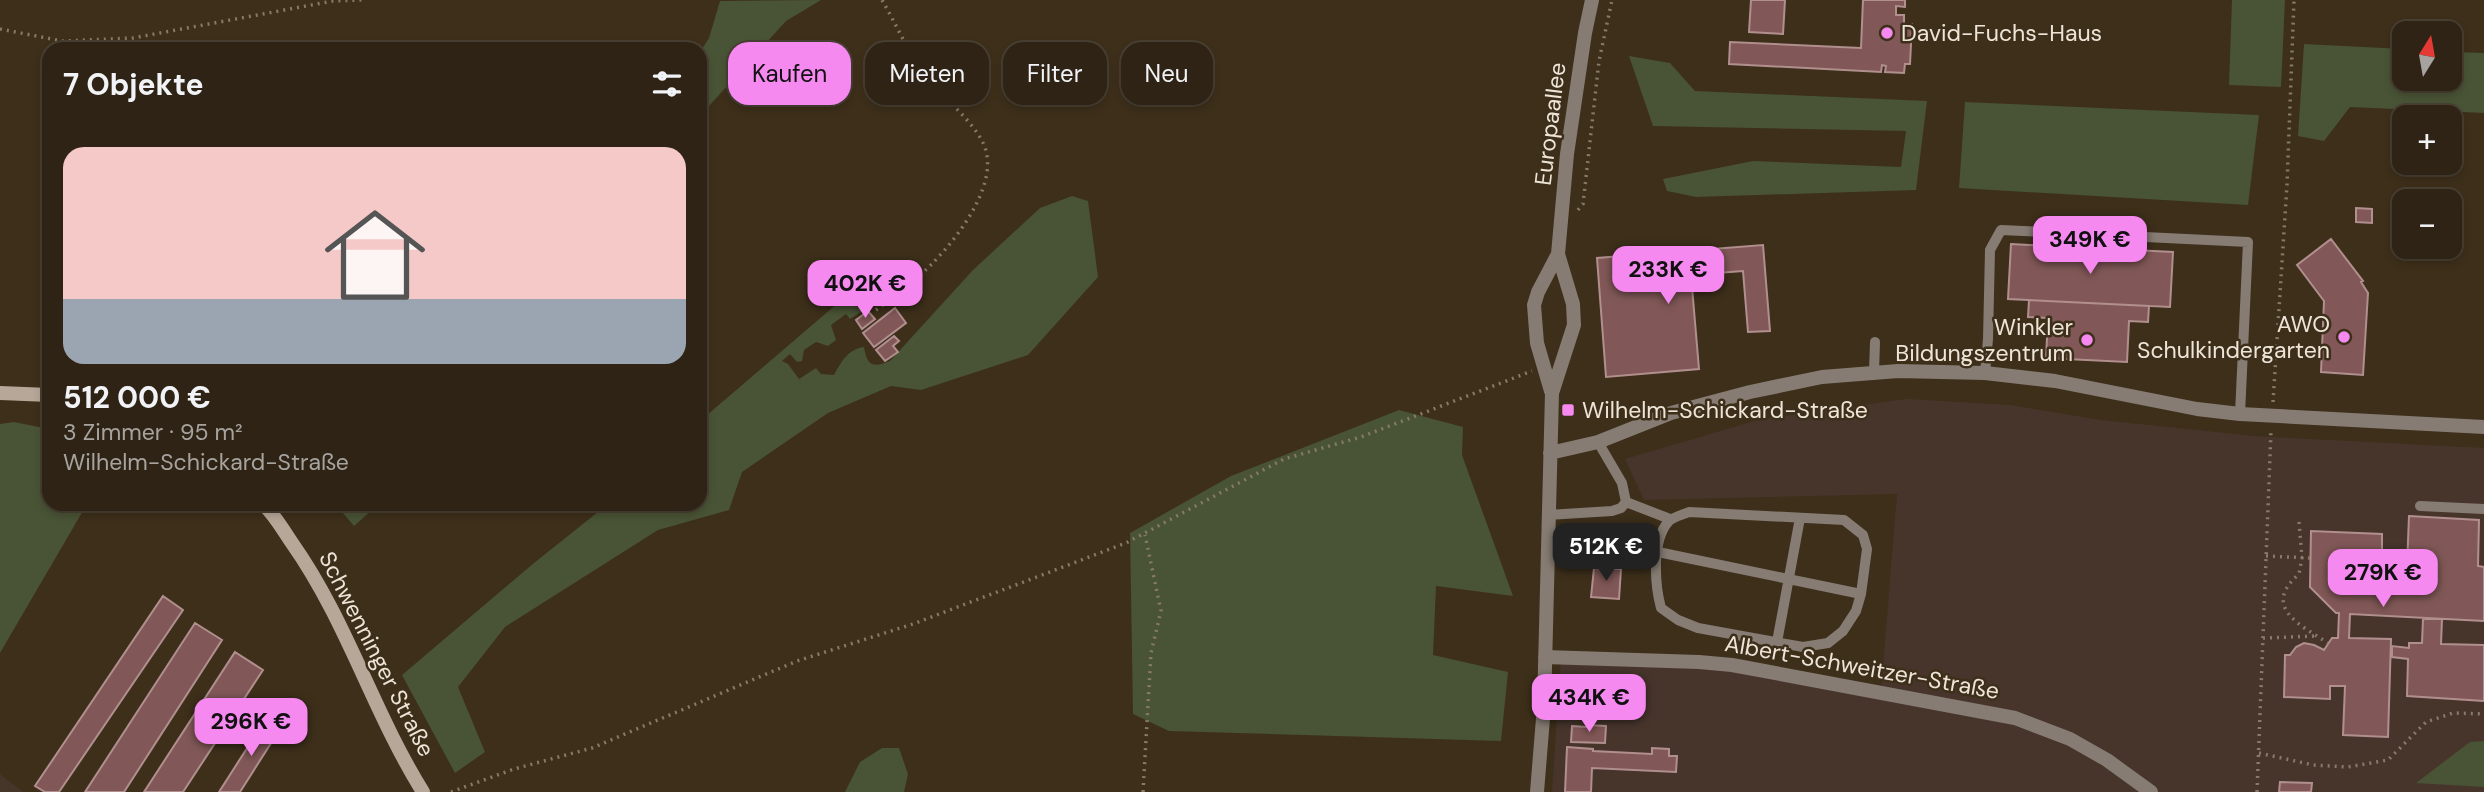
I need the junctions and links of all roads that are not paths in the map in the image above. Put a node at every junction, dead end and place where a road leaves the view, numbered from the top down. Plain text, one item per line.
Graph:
1 (1592, 0) edge
2 (1558, 254) junction
3 (1875, 342) dead end
4 (1874, 373) junction
5 (1985, 373) junction
6 (0, 393) edge
7 (1552, 393) junction
8 (42, 395) edge
9 (2240, 414) junction
10 (2484, 426) edge
11 (1598, 442) junction
12 (1550, 453) junction
13 (1626, 502) junction
14 (2420, 506) dead end
15 (2484, 509) edge
16 (268, 511) edge
17 (1548, 515) junction
18 (1800, 518) junction
19 (1670, 519) junction
20 (1658, 552) junction
21 (1789, 579) junction
22 (1861, 594) junction
23 (1777, 642) junction
24 (1545, 657) junction
25 (420, 789) edge
26 (1536, 792) edge
27 (2151, 792) edge

1 - 2 street, Europaallee
2 - 7 street, Europaallee
2 - 7 street, Europaallee
3 - 4 lane
4 - 5 street
4 - 11 street
5 - 9 street
5 - 9 lane
6 - 8 main road
7 - 12 street, Europaallee
9 - 10 street
11 - 12 street
11 - 13 lane
12 - 17 street
13 - 17 lane
13 - 19 lane
14 - 15 lane
16 - 25 main road, Schwenninger Straße
17 - 24 street
18 - 19 lane
18 - 21 lane
18 - 22 lane
19 - 20 lane
20 - 21 lane
20 - 23 lane
21 - 22 lane
21 - 23 lane
22 - 23 lane
24 - 26 street
24 - 27 street, Albert-Schweitzer-Straße

